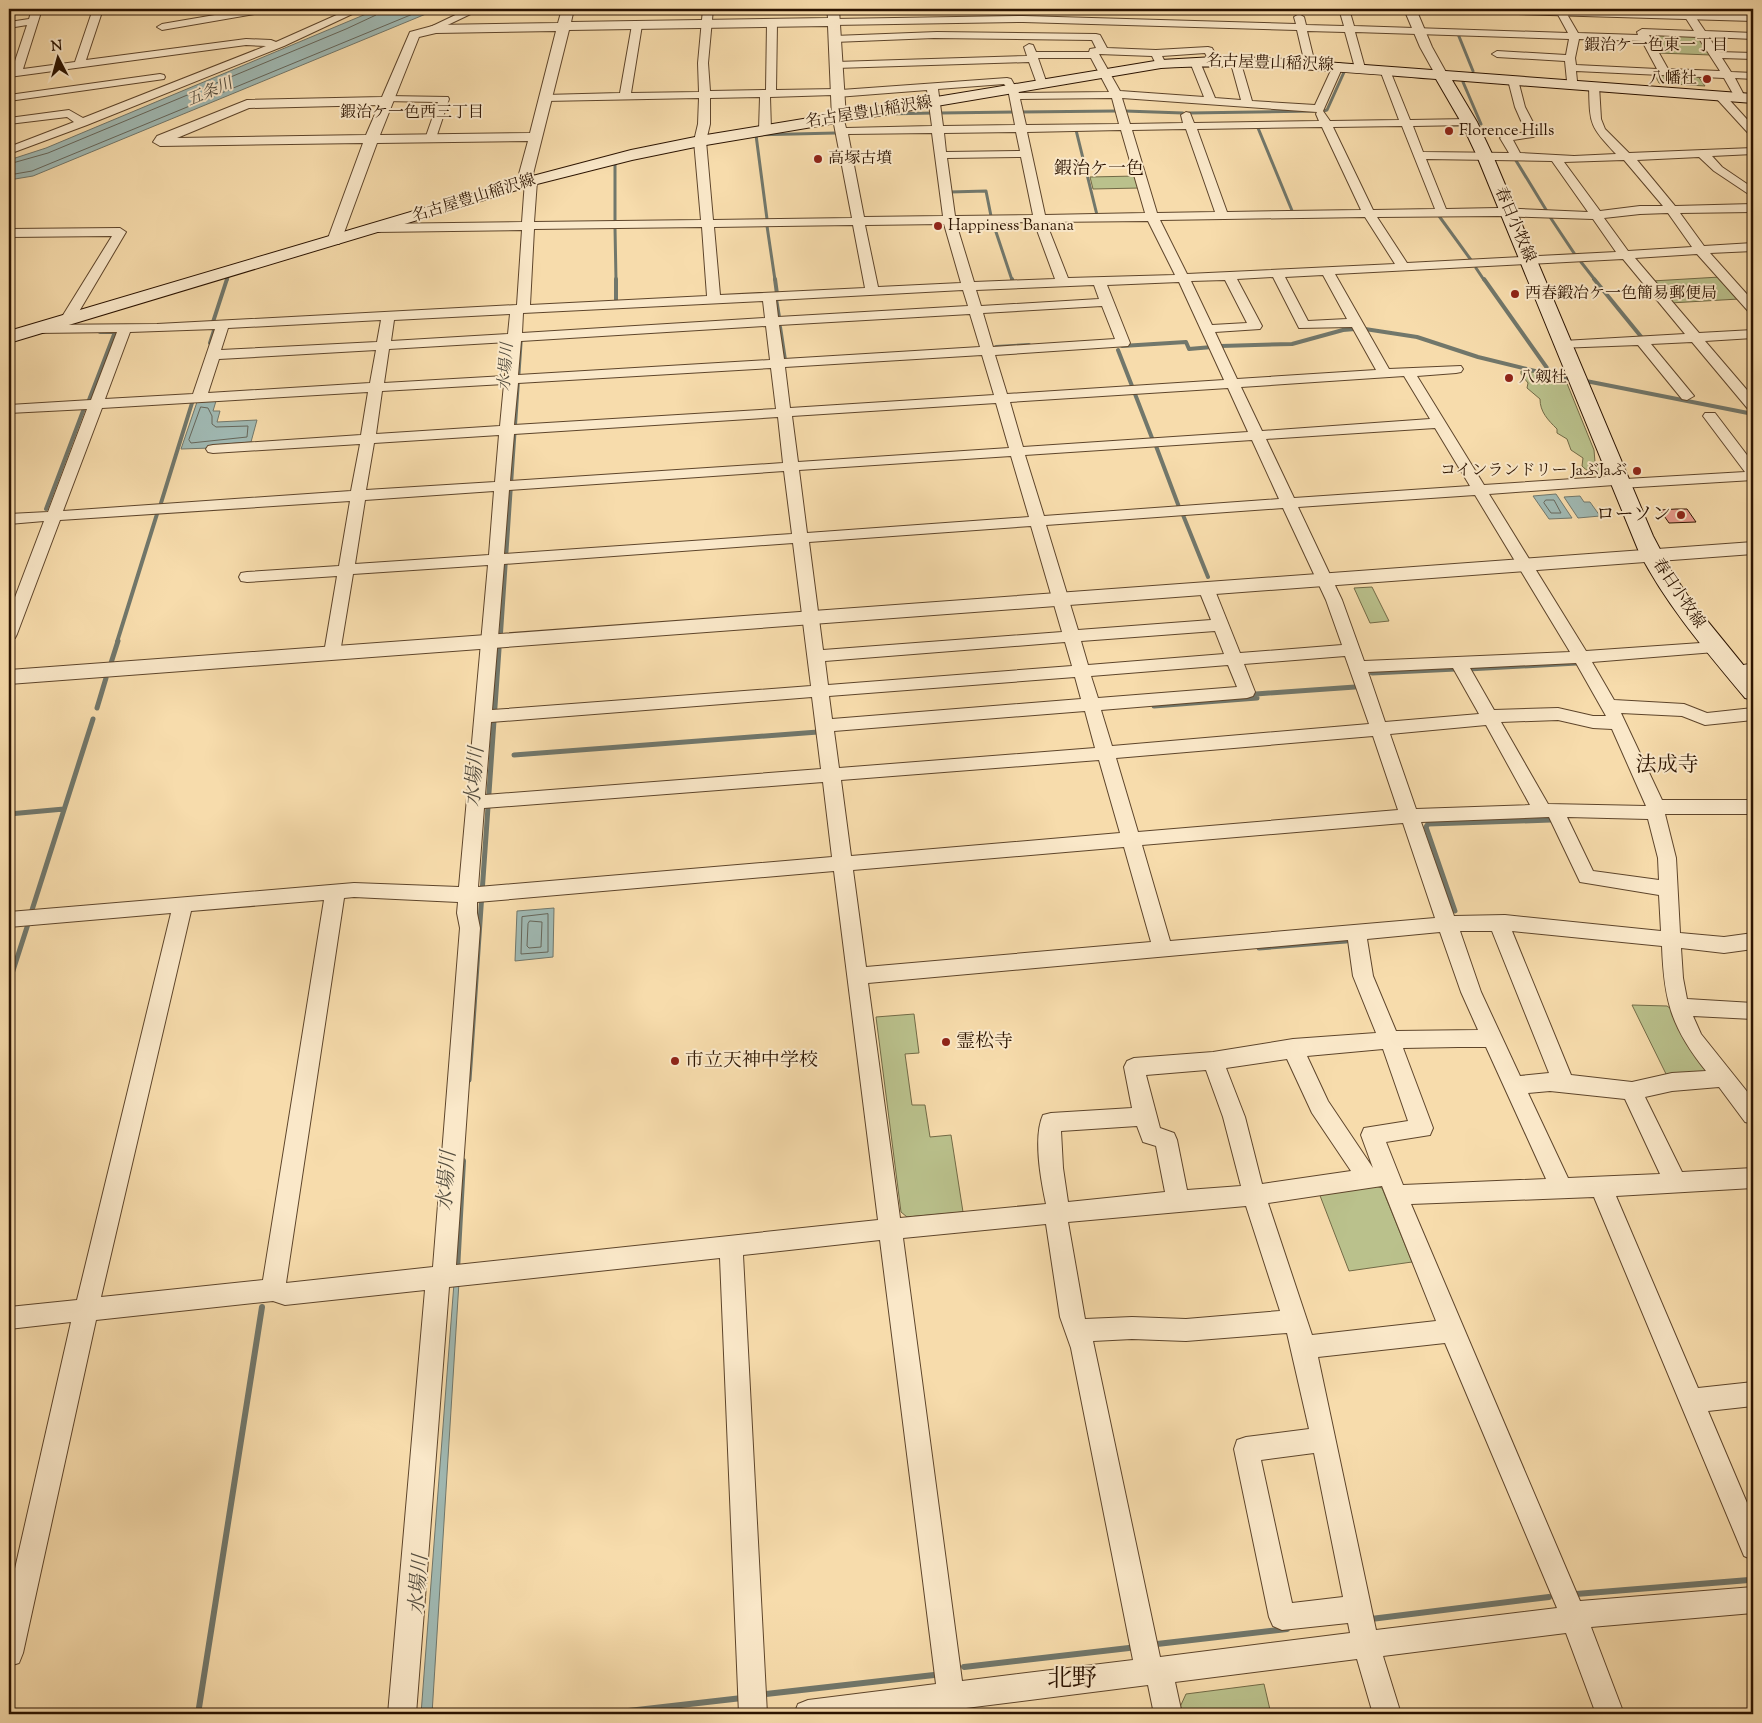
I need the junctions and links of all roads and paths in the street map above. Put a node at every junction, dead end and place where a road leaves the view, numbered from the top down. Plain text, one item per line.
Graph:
1 (37, 9) edge
2 (98, 9) edge
3 (266, 9) edge
4 (356, 9) edge
5 (476, 9) edge
6 (568, 9) edge
7 (708, 9) edge
8 (1344, 9) edge
9 (1410, 9) edge
10 (1484, 9) edge
11 (1593, 10) edge
12 (1561, 11) junction
13 (1687, 12) edge
14 (1022, 14) edge
15 (1231, 14) dead end
16 (833, 15) edge
17 (1289, 16) dead end
18 (1753, 17) edge
19 (935, 20) junction
20 (33, 21) junction
21 (772, 23) junction
22 (9, 24) edge
23 (707, 24) junction
24 (637, 25) junction
25 (1233, 25) junction
26 (564, 26) junction
27 (1302, 28) junction
28 (1350, 29) junction
29 (428, 30) junction
30 (1420, 31) junction
31 (1487, 32) junction
32 (1701, 34) junction
33 (1574, 35) junction
34 (937, 36) junction
35 (1027, 36) junction
36 (1753, 36) edge
37 (1645, 38) junction
38 (834, 39) junction
39 (280, 44) junction
40 (1098, 53) junction
41 (1715, 55) junction
42 (1753, 56) edge
43 (1032, 57) junction
44 (1159, 59) junction
45 (1235, 60) junction
46 (1214, 61) junction
47 (941, 62) junction
48 (1196, 62) junction
49 (1571, 63) junction
50 (80, 64) junction
51 (1310, 64) junction
52 (158, 65) junction
53 (836, 66) junction
54 (1338, 66) junction
55 (1360, 68) junction
56 (1504, 69) junction
57 (1385, 70) junction
58 (1664, 71) junction
59 (979, 72) junction
60 (12, 74) edge
61 (1105, 74) junction
62 (1441, 74) junction
63 (1728, 75) junction
64 (1753, 76) edge
65 (927, 81) junction
66 (1042, 84) junction
67 (1572, 84) junction
68 (174, 85) junction
69 (1594, 86) junction
70 (837, 93) junction
71 (1014, 93) junction
72 (768, 94) junction
73 (1116, 94) junction
74 (705, 95) junction
75 (625, 96) junction
76 (1720, 96) junction
77 (9, 98) edge
78 (545, 98) junction
79 (1180, 98) junction
80 (1747, 98) edge
81 (387, 100) junction
82 (1211, 101) junction
83 (1247, 103) junction
84 (1319, 109) junction
85 (9, 121) edge
86 (1469, 122) junction
87 (83, 123) junction
88 (1407, 123) junction
89 (1326, 124) junction
90 (840, 125) junction
91 (1190, 126) junction
92 (1126, 127) junction
93 (1021, 128) junction
94 (764, 130) junction
95 (939, 130) junction
96 (1753, 132) edge
97 (535, 137) junction
98 (431, 139) junction
99 (370, 140) junction
100 (700, 141) junction
101 (9, 151) edge
102 (1753, 151) edge
103 (1701, 152) junction
104 (1026, 154) junction
105 (942, 155) junction
106 (1419, 155) junction
107 (1485, 156) junction
108 (1626, 156) junction
109 (1517, 157) junction
110 (1556, 158) junction
111 (531, 181) junction
112 (1753, 193) edge
113 (1753, 208) edge
114 (1671, 209) junction
115 (1508, 212) junction
116 (1442, 213) junction
117 (1369, 214) junction
118 (1222, 216) junction
119 (1597, 216) junction
120 (1152, 217) junction
121 (1040, 218) junction
122 (950, 219) junction
123 (858, 221) junction
124 (707, 223) junction
125 (528, 226) junction
126 (376, 228) junction
127 (9, 233) edge
128 (334, 241) junction
129 (1753, 247) edge
130 (1700, 250) junction
131 (1625, 255) junction
132 (1529, 261) junction
133 (1403, 267) junction
134 (1327, 271) junction
135 (1277, 273) junction
136 (1229, 276) junction
137 (1183, 278) junction
138 (1099, 281) junction
139 (1063, 282) junction
140 (969, 286) junction
141 (872, 291) junction
142 (769, 297) junction
143 (714, 299) junction
144 (1107, 302) junction
145 (1753, 308) edge
146 (520, 309) junction
147 (976, 310) junction
148 (388, 316) junction
149 (66, 320) junction
150 (772, 322) junction
151 (1356, 323) junction
152 (223, 324) junction
153 (125, 328) junction
154 (37, 329) junction
155 (1207, 329) junction
156 (1753, 334) edge
157 (9, 337) edge
158 (518, 337) junction
159 (1695, 337) junction
160 (1642, 341) junction
161 (383, 345) junction
162 (1563, 346) junction
163 (988, 351) junction
164 (212, 355) junction
165 (778, 364) junction
166 (1456, 369) dead end
167 (1408, 372) junction
168 (1384, 373) junction
169 (516, 380) junction
170 (1232, 383) junction
171 (376, 388) junction
172 (1687, 396) dead end
173 (199, 398) junction
174 (1002, 398) junction
175 (97, 404) junction
176 (1753, 406) edge
177 (9, 409) edge
178 (784, 413) junction
179 (1710, 416) dead end
180 (1439, 423) junction
181 (512, 429) junction
182 (1257, 435) junction
183 (368, 439) junction
184 (212, 449) dead end
185 (1018, 451) junction
186 (791, 466) junction
187 (1753, 474) edge
188 (1620, 482) junction
189 (508, 485) junction
190 (1480, 490) junction
191 (359, 495) junction
192 (1289, 503) junction
193 (54, 516) junction
194 (9, 519) edge
195 (1039, 521) junction
196 (801, 538) junction
197 (1753, 548) edge
198 (1652, 555) junction
199 (502, 559) junction
200 (1526, 564) junction
201 (346, 570) junction
202 (247, 577) dead end
203 (1324, 580) junction
204 (1206, 588) junction
205 (1062, 599) junction
206 (812, 618) junction
207 (1220, 625) junction
208 (9, 634) edge
209 (1073, 636) junction
210 (489, 642) junction
211 (1715, 647) junction
212 (1352, 650) junction
213 (332, 653) junction
214 (816, 656) junction
215 (1582, 656) junction
216 (1234, 659) junction
217 (1458, 662) junction
218 (1359, 667) junction
219 (1083, 671) junction
220 (1745, 671) edge
221 (9, 677) edge
222 (821, 691) junction
223 (1753, 692) edge
224 (1092, 704) junction
225 (1608, 706) junction
226 (1753, 714) edge
227 (491, 716) junction
228 (1490, 717) junction
229 (1618, 723) junction
230 (825, 726) junction
231 (1379, 729) junction
232 (1105, 753) junction
233 (831, 775) junction
234 (489, 802) dead end
235 (1753, 807) edge
236 (1549, 810) junction
237 (1656, 810) junction
238 (1411, 816) junction
239 (1131, 840) junction
240 (842, 864) junction
241 (1667, 889) junction
242 (334, 892) junction
243 (471, 895) junction
244 (183, 905) junction
245 (9, 919) edge
246 (1499, 923) junction
247 (1448, 924) junction
248 (1357, 932) junction
249 (1669, 938) junction
250 (1753, 941) edge
251 (1163, 949) junction
252 (858, 976) junction
253 (1679, 1007) junction
254 (1753, 1011) edge
255 (1493, 1039) junction
256 (1390, 1041) junction
257 (1293, 1048) junction
258 (1213, 1061) junction
259 (1724, 1078) junction
260 (1564, 1084) junction
261 (1514, 1085) junction
262 (1632, 1091) junction
263 (1753, 1115) edge
264 (1145, 1116) junction
265 (1753, 1178) edge
266 (1385, 1183) junction
267 (1676, 1184) junction
268 (1601, 1187) junction
269 (1561, 1188) junction
270 (1254, 1195) junction
271 (1178, 1201) junction
272 (1057, 1213) junction
273 (889, 1229) junction
274 (731, 1246) junction
275 (448, 1276) junction
276 (273, 1290) junction
277 (86, 1310) junction
278 (9, 1318) edge
279 (1295, 1321) junction
280 (1078, 1331) junction
281 (1452, 1331) junction
282 (1304, 1347) junction
283 (1753, 1394) edge
284 (1692, 1401) junction
285 (1323, 1439) junction
286 (1753, 1546) edge
287 (1753, 1600) edge
288 (1359, 1609) junction
289 (1574, 1617) junction
290 (1366, 1645) junction
291 (9, 1653) edge
292 (1154, 1671) junction
293 (952, 1705) edge
294 (402, 1714) edge
295 (753, 1714) edge
296 (808, 1714) edge
297 (1168, 1714) edge
298 (1387, 1714) edge
299 (1610, 1714) edge

1 - 20 street
2 - 50 street
3 - 52 street
4 - 39 street
5 - 29 street
6 - 26 street
7 - 23 street
8 - 28 street
9 - 30 street
10 - 12 street
11 - 12 street
11 - 13 street
12 - 33 street
13 - 18 street
13 - 32 street
14 - 19 street
14 - 25 street
14 - 35 street
15 - 25 street
16 - 19 street
16 - 21 street
16 - 38 street
17 - 27 street
19 - 34 street
20 - 22 street
20 - 60 street
21 - 23 street
21 - 72 street
23 - 24 street
23 - 74 street
24 - 26 street
24 - 75 street
25 - 27 street
26 - 29 street
26 - 78 street
27 - 28 street
27 - 51 street
28 - 30 street
28 - 55 street
29 - 81 street
30 - 31 street
30 - 62 street
31 - 33 street
31 - 56 street
32 - 36 street
32 - 37 street
32 - 41 street
33 - 37 street
33 - 49 street
34 - 35 street
34 - 38 street
34 - 47 street
35 - 40 street
35 - 43 street
37 - 58 street
38 - 53 street
39 - 52 street
39 - 68 street
40 - 43 street
40 - 44 street
40 - 61 street
41 - 42 street
41 - 63 street
43 - 59 street
43 - 66 street
44 - 46 street
44 - 48 main road, 名古屋豊山稲沢線
44 - 61 main road, 名古屋豊山稲沢線
45 - 46 main road, 名古屋豊山稲沢線
45 - 51 main road, 名古屋豊山稲沢線
45 - 83 street
46 - 48 main road, 名古屋豊山稲沢線
47 - 59 street
47 - 65 street
48 - 82 street
49 - 56 street
49 - 58 street
49 - 67 street
50 - 52 street
50 - 60 street
51 - 54 main road, 名古屋豊山稲沢線
52 - 68 street
52 - 77 street
53 - 65 street
53 - 70 street
54 - 55 main road, 名古屋豊山稲沢線
54 - 84 street
55 - 57 main road, 名古屋豊山稲沢線
56 - 62 main road, 名古屋豊山稲沢線
56 - 67 main road, 名古屋豊山稲沢線
56 - 109 street
57 - 62 main road, 名古屋豊山稲沢線
57 - 88 street
58 - 63 street
59 - 65 street
59 - 71 street
61 - 66 main road, 名古屋豊山稲沢線
61 - 73 street
62 - 86 main road, 春日小牧線
63 - 64 street
63 - 80 street
65 - 70 street
65 - 71 main road, 名古屋豊山稲沢線
65 - 90 main road, 名古屋豊山稲沢線
65 - 95 street
66 - 71 main road, 名古屋豊山稲沢線
67 - 69 main road, 名古屋豊山稲沢線
68 - 87 street
69 - 76 main road, 名古屋豊山稲沢線
69 - 108 street
70 - 72 street
70 - 90 street
71 - 73 street
71 - 93 street
72 - 74 street
72 - 94 street
73 - 79 street
73 - 92 street
74 - 75 street
74 - 100 street
75 - 78 street
76 - 80 main road, 名古屋豊山稲沢線
76 - 96 street
78 - 97 street
79 - 82 street
79 - 91 street
81 - 98 street
81 - 99 street
81 - 99 street
82 - 83 street
83 - 84 street
84 - 89 street
85 - 87 street
86 - 88 street
86 - 107 main road, 春日小牧線
87 - 101 street
88 - 89 street
88 - 106 street
89 - 91 street
89 - 117 street
90 - 94 main road, 名古屋豊山稲沢線
90 - 95 street
90 - 123 street
91 - 92 street
91 - 118 street
92 - 93 street
92 - 120 street
93 - 95 street
93 - 104 street
94 - 100 main road, 名古屋豊山稲沢線
95 - 105 street
97 - 98 street
97 - 111 street
98 - 99 street
99 - 128 street
100 - 111 main road, 名古屋豊山稲沢線
100 - 124 street
102 - 103 street
103 - 108 street
103 - 112 street
104 - 105 street
104 - 121 street
105 - 122 street
106 - 107 street
106 - 116 street
107 - 109 street
107 - 115 main road, 春日小牧線
108 - 110 street
108 - 114 street
109 - 110 street
110 - 119 street
111 - 125 street
111 - 126 main road, 名古屋豊山稲沢線
113 - 114 street
114 - 119 street
114 - 130 street
115 - 116 street
115 - 119 street
115 - 132 main road, 春日小牧線
116 - 117 street
117 - 118 street
117 - 133 street
118 - 120 street
119 - 131 street
120 - 121 street
120 - 137 street
121 - 122 street
121 - 139 street
122 - 123 street
122 - 140 street
123 - 124 street
123 - 141 street
124 - 125 street
124 - 143 street
125 - 126 street
125 - 146 street
126 - 128 main road, 名古屋豊山稲沢線
127 - 149 street
128 - 149 main road, 名古屋豊山稲沢線
129 - 130 street
130 - 131 street
130 - 145 street
131 - 132 street
131 - 159 street
132 - 133 street
132 - 162 main road, 春日小牧線
133 - 134 street
134 - 135 street
134 - 151 street
135 - 136 street
135 - 151 street
136 - 137 street
136 - 155 street
137 - 138 street
137 - 155 street
138 - 139 street
138 - 144 street
139 - 140 street
140 - 141 street
140 - 147 street
141 - 142 street
142 - 143 street
142 - 150 street
143 - 146 street
144 - 147 street
144 - 163 street
146 - 148 street
146 - 158 street
147 - 150 street
147 - 163 street
148 - 152 street
148 - 161 street
149 - 154 main road, 名古屋豊山稲沢線
150 - 158 street
150 - 165 street
151 - 168 street
152 - 153 street
152 - 164 street
153 - 154 street
153 - 175 street
154 - 157 main road, 名古屋豊山稲沢線
155 - 170 street
156 - 159 street
158 - 161 street
158 - 169 street
159 - 160 street
159 - 176 street
160 - 162 street
160 - 172 street
161 - 164 street
161 - 171 street
162 - 188 main road, 春日小牧線
163 - 165 street
163 - 174 street
164 - 173 street
165 - 169 street
165 - 178 street
166 - 167 street
167 - 168 street
167 - 180 street
168 - 170 street
169 - 171 street
169 - 181 street
170 - 174 street
170 - 182 street
171 - 173 street
171 - 183 street
173 - 175 street
174 - 178 street
174 - 185 street
175 - 177 street
175 - 193 street
178 - 181 street
178 - 186 street
179 - 187 street
180 - 182 street
180 - 190 street
181 - 183 street
181 - 189 street
182 - 185 street
182 - 192 street
183 - 184 street
183 - 191 street
185 - 186 street
185 - 195 street
186 - 189 street
186 - 196 street
187 - 188 street
188 - 190 street
188 - 198 main road, 春日小牧線
189 - 191 street
189 - 199 street
190 - 192 street
190 - 200 street
191 - 193 street
191 - 201 street
192 - 195 street
192 - 203 street
193 - 194 street
193 - 208 street
195 - 196 street
195 - 205 street
196 - 199 street
196 - 206 street
197 - 198 street
198 - 200 street
198 - 211 main road, 春日小牧線
199 - 201 street
199 - 210 street
200 - 203 street
200 - 215 street
201 - 202 street
201 - 213 street
203 - 204 street
203 - 212 street
204 - 205 street
204 - 207 street
205 - 206 street
205 - 209 street
206 - 210 street
206 - 214 street
207 - 209 street
207 - 216 street
209 - 214 street
209 - 219 street
210 - 213 street
210 - 227 street
211 - 215 street
211 - 220 main road, 春日小牧線
212 - 216 street
212 - 218 street
213 - 221 street
214 - 222 street
215 - 217 street
215 - 225 street
216 - 219 street
216 - 224 street
217 - 218 street
217 - 228 street
218 - 231 street
219 - 222 street
219 - 224 street
220 - 223 main road, 春日小牧線
222 - 227 street
222 - 230 street
224 - 230 street
224 - 232 street
225 - 226 street
225 - 229 street
227 - 243 street
228 - 229 street
228 - 231 street
228 - 236 street
229 - 237 street
230 - 233 street
231 - 232 street
231 - 238 street
232 - 233 street
232 - 239 street
233 - 234 street
233 - 240 street
235 - 237 street
236 - 237 street
236 - 238 street
236 - 241 street
237 - 241 street
238 - 239 street
238 - 247 street
239 - 240 street
239 - 251 street
240 - 243 street
240 - 252 street
241 - 249 street
242 - 243 street
242 - 244 street
242 - 276 street
243 - 275 street
244 - 245 street
244 - 277 street
246 - 247 street
246 - 249 street
246 - 260 street
247 - 248 street
247 - 255 street
248 - 251 street
248 - 256 street
249 - 250 street
249 - 253 street
251 - 252 street
252 - 273 street
253 - 254 street
253 - 259 street
255 - 256 street
255 - 261 street
256 - 257 street
256 - 266 street
257 - 258 street
257 - 266 street
258 - 264 street
258 - 270 street
259 - 262 street
259 - 263 street
260 - 261 street
260 - 262 street
261 - 269 street
262 - 267 street
264 - 271 street
264 - 272 street
265 - 267 street
266 - 269 street
266 - 270 street
266 - 281 street
267 - 268 street
268 - 269 street
268 - 284 street
270 - 271 street
270 - 279 street
271 - 272 street
272 - 273 street
272 - 280 street
273 - 274 street
273 - 293 street
274 - 275 street
274 - 295 street
275 - 276 street
275 - 294 street
276 - 277 street
277 - 278 street
277 - 291 street
279 - 280 street
279 - 282 street
280 - 292 street
281 - 282 street
281 - 289 street
282 - 285 street
283 - 284 street
284 - 286 street
285 - 288 street
285 - 288 street
287 - 289 street
288 - 290 street
289 - 290 street
289 - 299 street
290 - 292 street
290 - 298 street
292 - 293 street
292 - 297 street
293 - 296 street

